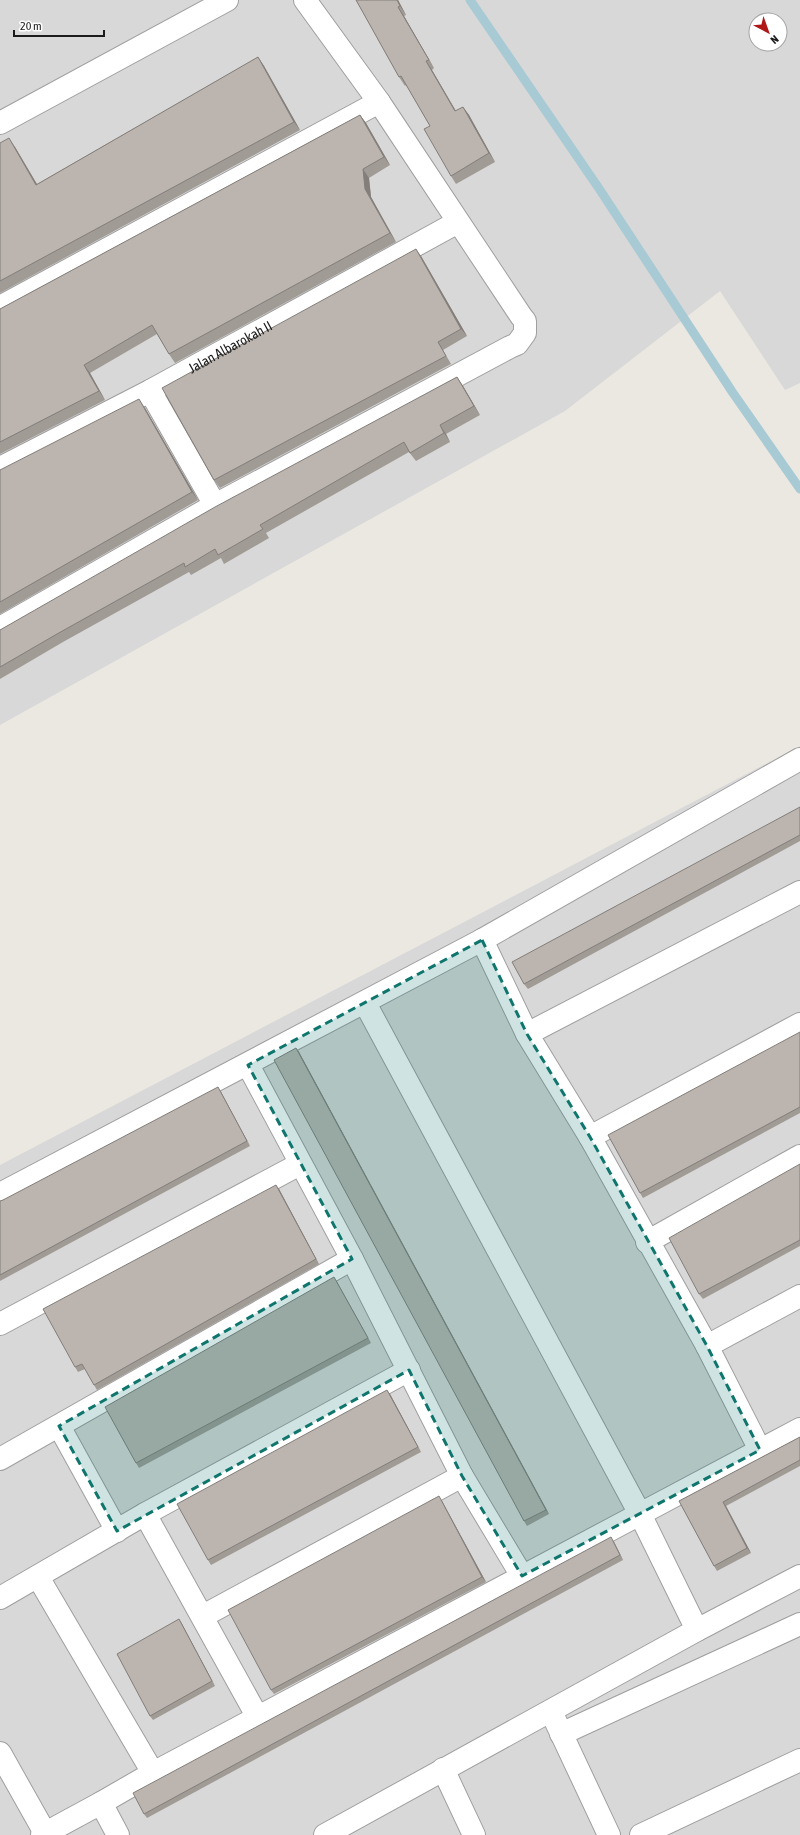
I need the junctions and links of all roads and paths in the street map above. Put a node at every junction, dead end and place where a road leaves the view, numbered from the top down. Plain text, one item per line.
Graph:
1 (227, 0) edge
2 (305, 0) edge
3 (379, 102) junction
4 (0, 123) edge
5 (458, 222) junction
6 (0, 307) edge
7 (150, 391) junction
8 (0, 468) edge
9 (215, 505) junction
10 (0, 628) edge
11 (800, 759) edge
12 (800, 892) edge
13 (482, 940) junction
14 (364, 1003) junction
15 (800, 1024) edge
16 (527, 1034) junction
17 (248, 1065) junction
18 (590, 1137) junction
19 (800, 1156) edge
20 (300, 1164) junction
21 (0, 1194) edge
22 (647, 1242) junction
23 (352, 1260) junction
24 (800, 1296) edge
25 (0, 1324) edge
26 (707, 1346) junction
27 (409, 1370) junction
28 (59, 1426) junction
29 (800, 1429) edge
30 (760, 1450) junction
31 (0, 1459) edge
32 (462, 1476) junction
33 (145, 1514) junction
34 (640, 1514) junction
35 (117, 1531) junction
36 (522, 1576) junction
37 (800, 1576) edge
38 (38, 1577) junction
39 (0, 1598) edge
40 (203, 1616) junction
41 (800, 1624) edge
42 (697, 1630) junction
43 (550, 1710) junction
44 (257, 1716) junction
45 (561, 1734) junction
46 (0, 1753) edge
47 (800, 1760) edge
48 (443, 1769) junction
49 (153, 1773) junction
50 (101, 1803) junction
51 (337, 1832) edge
52 (44, 1834) edge
53 (118, 1835) edge
54 (474, 1835) edge
55 (609, 1835) edge
56 (641, 1835) edge

1 - 4 street
2 - 3 street
3 - 5 street
3 - 6 street
5 - 7 street, Jalan Albarokah II
5 - 9 street
7 - 8 street, Jalan Albarokah II
7 - 9 street
9 - 10 street
11 - 13 street
12 - 16 street
13 - 14 street
13 - 16 street
14 - 17 street
14 - 34 street
15 - 18 street
16 - 18 street
17 - 20 street
17 - 21 street
18 - 22 street
19 - 22 street
20 - 23 street
20 - 25 street
22 - 26 street
23 - 27 street
23 - 28 street
24 - 26 street
26 - 30 street
27 - 32 street
27 - 33 street
28 - 31 street
28 - 35 street
29 - 30 street
30 - 34 street
32 - 36 street
32 - 40 street
33 - 35 street
33 - 40 street
34 - 36 street
34 - 42 street
35 - 38 street
36 - 44 street
37 - 42 street
38 - 39 street
38 - 49 street
40 - 44 street
41 - 45 street
42 - 43 street
43 - 45 street
43 - 48 street
44 - 49 street
45 - 55 street
46 - 52 street
47 - 56 street
48 - 51 street
48 - 54 street
49 - 50 street
50 - 52 street
50 - 53 street

